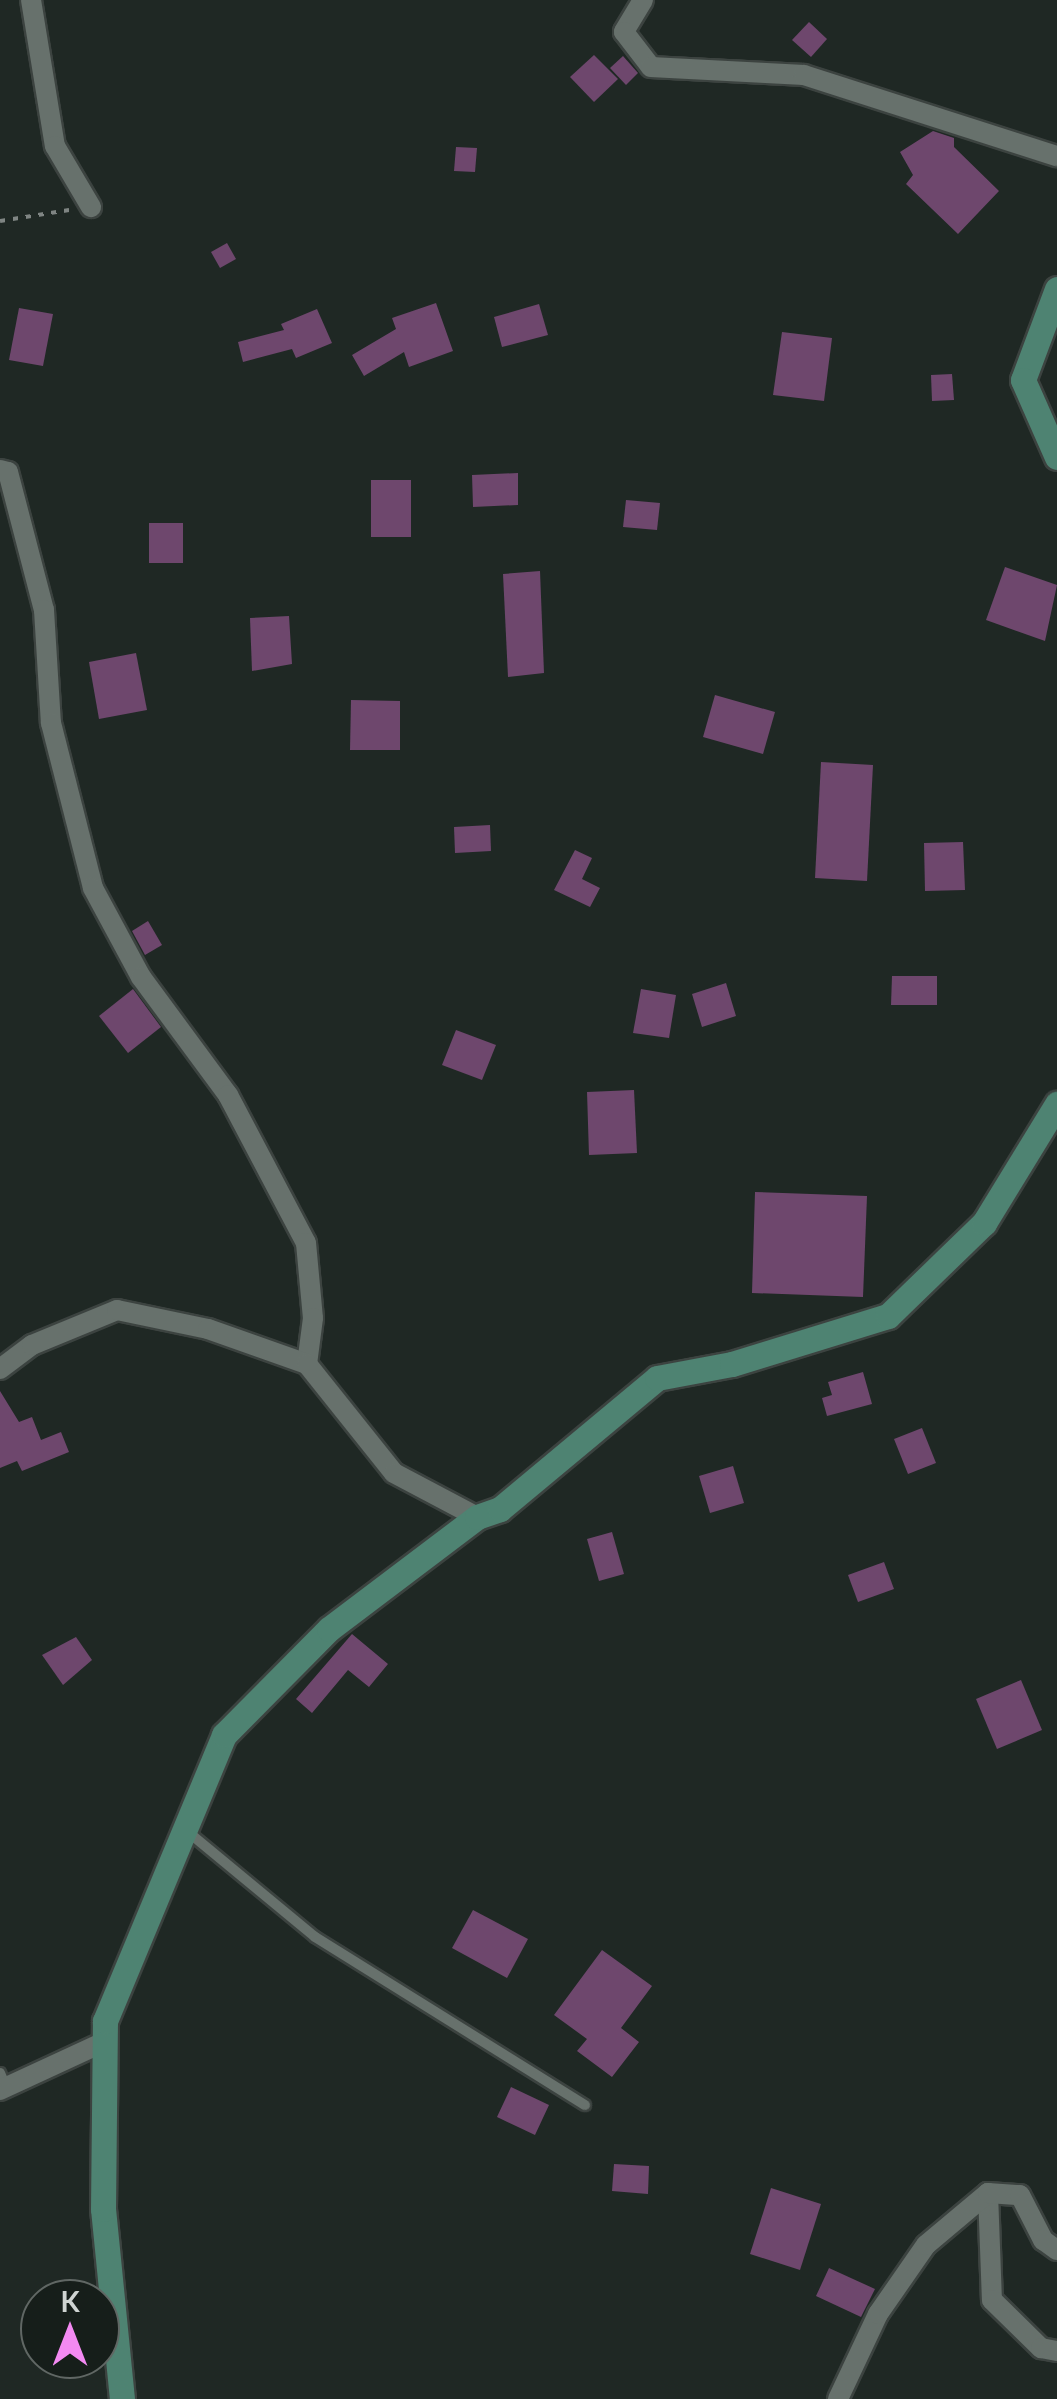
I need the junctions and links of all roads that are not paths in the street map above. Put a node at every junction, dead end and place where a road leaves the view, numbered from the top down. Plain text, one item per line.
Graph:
1 (30, 0) edge
2 (644, 0) edge
3 (1057, 156) edge
4 (91, 207) road end
5 (1057, 288) edge
6 (1057, 457) edge
7 (0, 470) edge
8 (1057, 1104) edge
9 (307, 1364) junction
10 (0, 1368) edge
11 (477, 1517) junction
12 (183, 1828) junction
13 (104, 2042) junction
14 (2, 2083) edge
15 (584, 2105) dead end
16 (988, 2194) junction
17 (1057, 2250) edge
18 (1057, 2351) edge
19 (122, 2399) edge
20 (838, 2399) edge

1 - 4 street
2 - 3 street
5 - 6 street
7 - 9 street
8 - 11 street
9 - 10 street
9 - 11 street
11 - 12 street
12 - 13 street
12 - 15 lane
13 - 14 street
13 - 19 street
16 - 17 street
16 - 18 street
16 - 20 street

